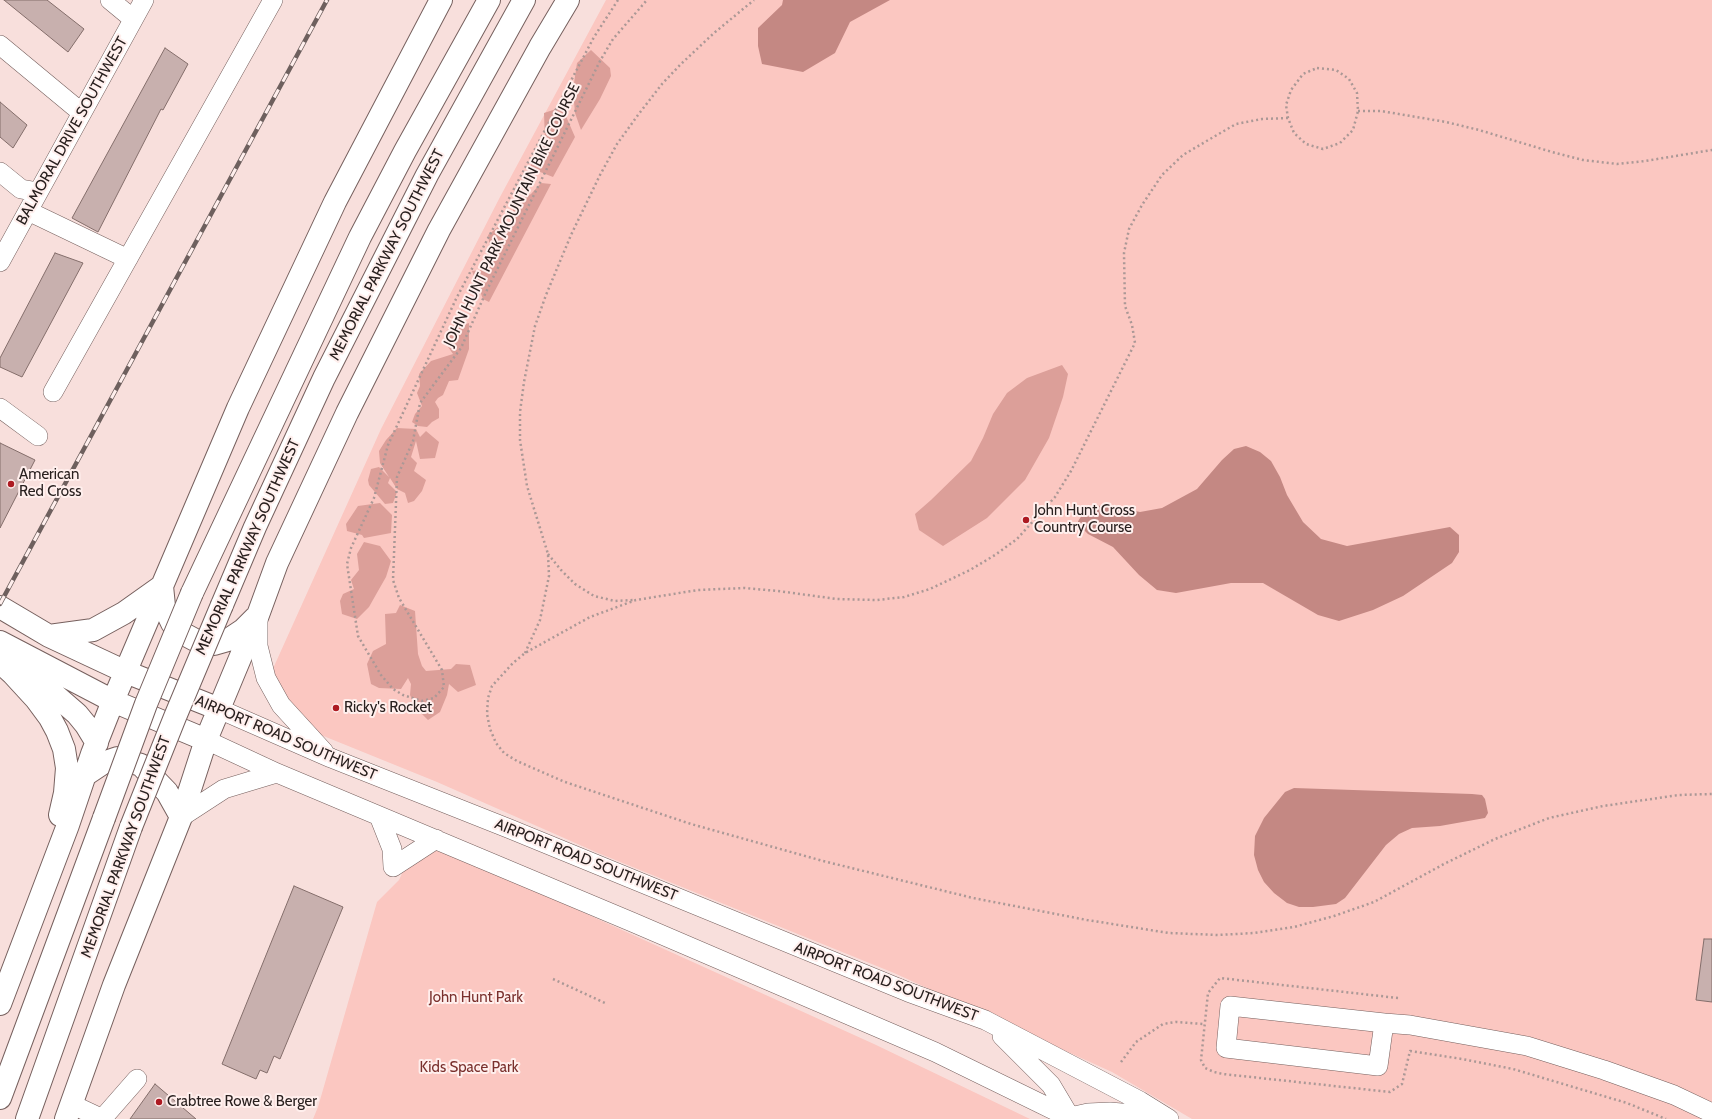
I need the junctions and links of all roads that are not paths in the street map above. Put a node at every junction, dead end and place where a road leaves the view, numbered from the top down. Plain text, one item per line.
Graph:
1 (110, 0) edge
2 (144, 0) edge
3 (273, 0) edge
4 (441, 0) edge
5 (489, 0) edge
6 (524, 0) edge
7 (568, 0) edge
8 (133, 19) junction
9 (0, 45) edge
10 (82, 113) junction
11 (0, 172) edge
12 (38, 192) junction
13 (28, 212) junction
14 (128, 259) junction
15 (0, 262) edge
16 (52, 392) dead end
17 (0, 408) edge
18 (38, 436) dead end
19 (162, 586) junction
20 (0, 607) edge
21 (258, 615) junction
22 (49, 636) junction
23 (0, 656) edge
24 (126, 672) junction
25 (113, 701) junction
26 (219, 709) junction
27 (206, 740) junction
28 (97, 743) junction
29 (331, 758) junction
30 (277, 773) junction
31 (85, 775) junction
32 (380, 816) junction
33 (181, 817) junction
34 (436, 840) junction
35 (42, 894) junction
36 (0, 1004) edge
37 (985, 1020) junction
38 (1384, 1023) junction
39 (136, 1079) dead end
40 (0, 1098) edge
41 (69, 1112) edge
42 (1712, 1113) edge
43 (1070, 1118) edge
44 (27, 1119) edge
45 (102, 1119) edge
46 (1149, 1119) edge
47 (1169, 1119) edge

1 - 8 street
2 - 8 street, BALMORAL DRIVE SOUTHWEST
3 - 14 street
4 - 19 main road
5 - 40 main road, MEMORIAL PARKWAY SOUTHWEST, bridge
6 - 44 main road, MEMORIAL PARKWAY SOUTHWEST, bridge
7 - 21 main road
8 - 10 street, BALMORAL DRIVE SOUTHWEST
9 - 10 street
10 - 12 street, BALMORAL DRIVE SOUTHWEST
11 - 12 street
12 - 13 street, BALMORAL DRIVE SOUTHWEST
13 - 14 street
13 - 15 street, BALMORAL DRIVE SOUTHWEST
14 - 16 street
17 - 18 street
19 - 21 main road
19 - 22 main road
19 - 24 main road
20 - 22 main road, AIRPORT ROAD SOUTHWEST
21 - 26 main road
21 - 29 street
22 - 24 main road, AIRPORT ROAD SOUTHWEST
23 - 25 main road
23 - 28 main road
23 - 35 main road
24 - 25 main road
24 - 26 main road, AIRPORT ROAD SOUTHWEST
25 - 27 main road
25 - 28 main road
26 - 27 main road
26 - 29 street, AIRPORT ROAD SOUTHWEST
27 - 30 street
27 - 33 main road
28 - 31 main road
29 - 37 street, AIRPORT ROAD SOUTHWEST
30 - 32 street
30 - 33 street
31 - 33 main road
31 - 35 main road
32 - 34 street
32 - 34 street
33 - 41 main road
34 - 43 street
35 - 36 main road
37 - 43 street
37 - 47 street, AIRPORT ROAD SOUTHWEST
38 - 38 street
38 - 42 street
39 - 45 street
41 - 45 street
43 - 46 street

